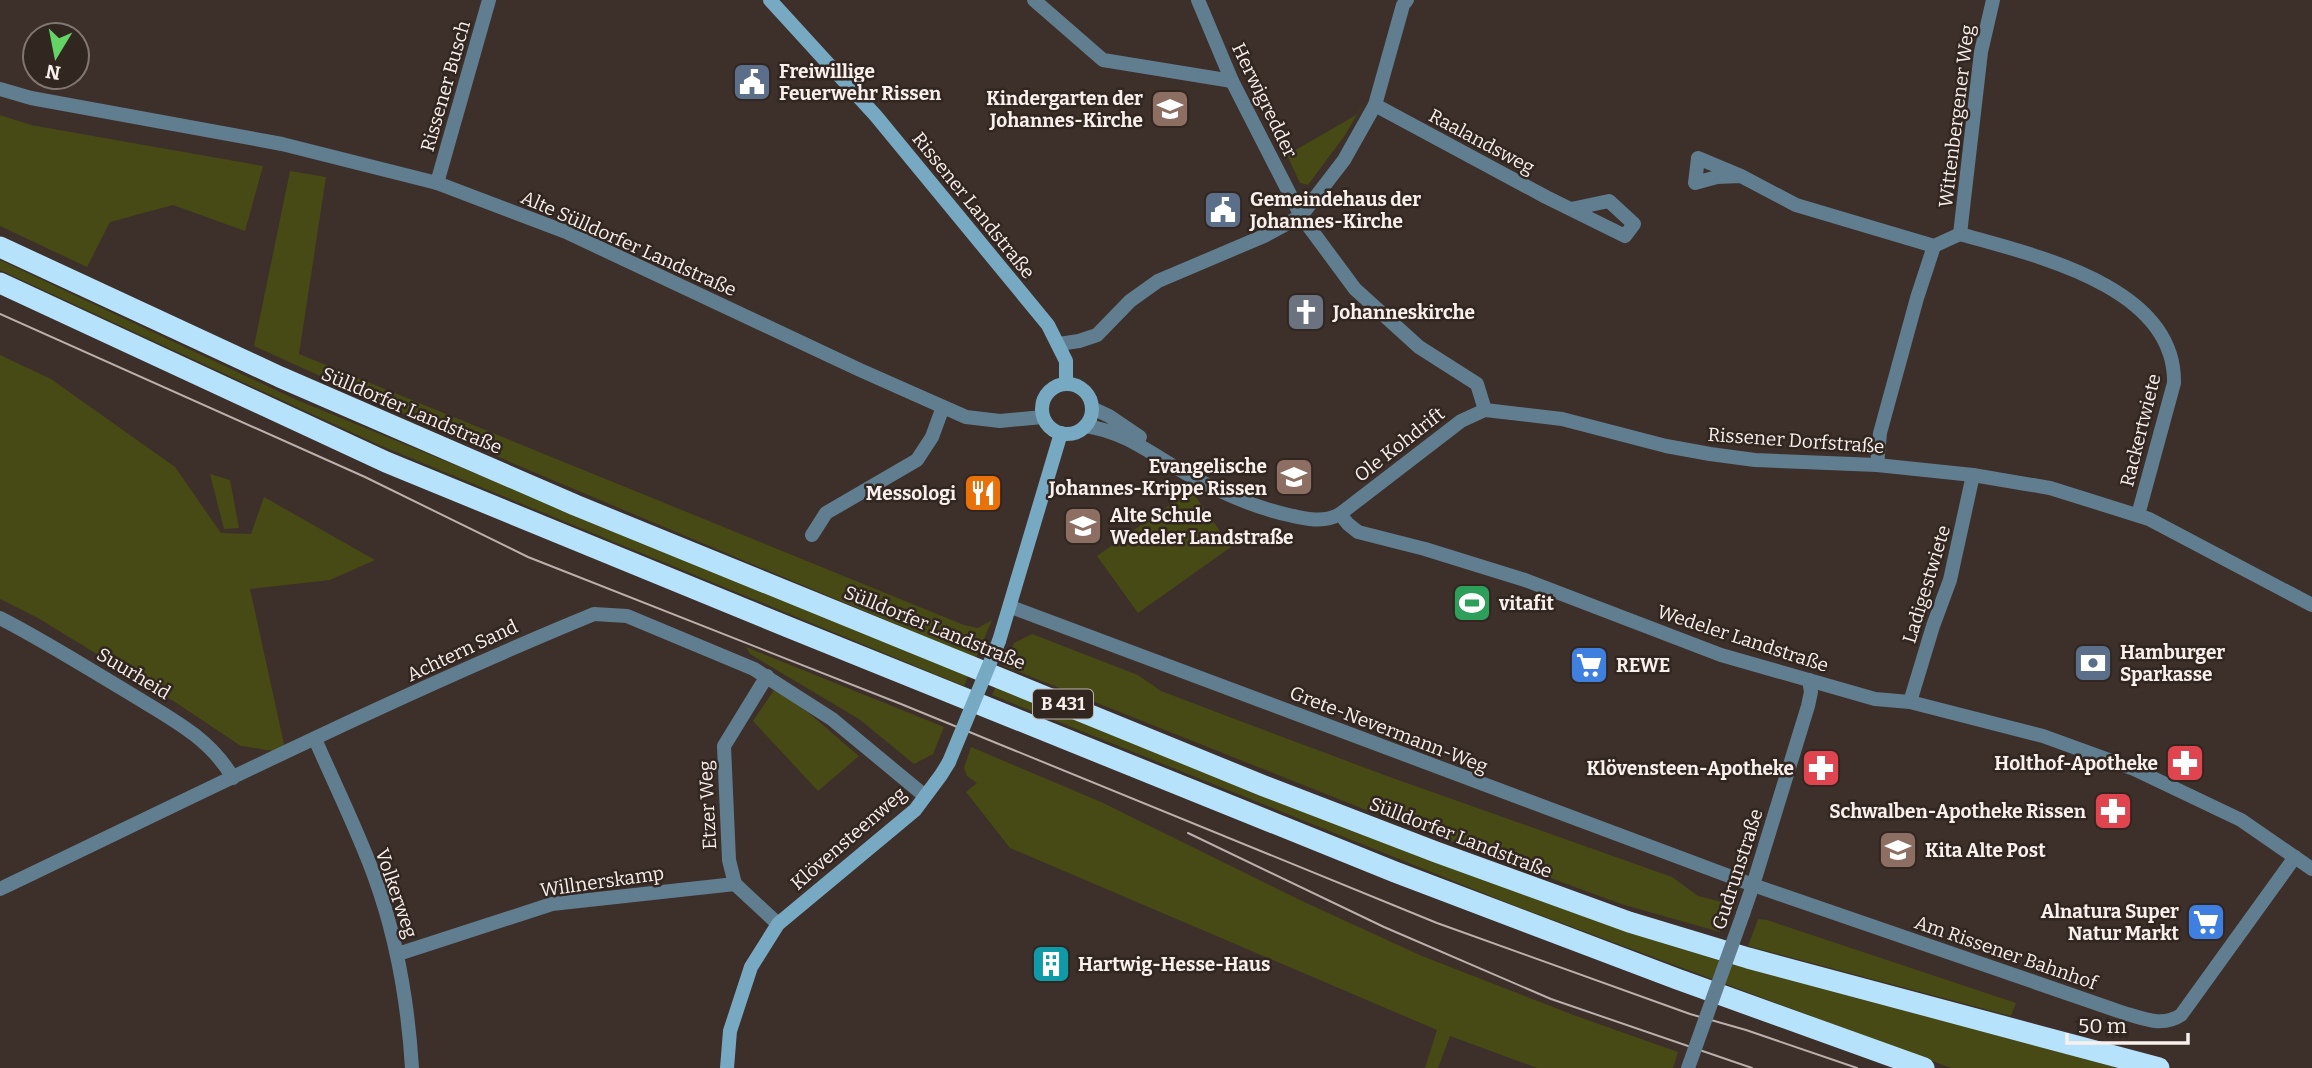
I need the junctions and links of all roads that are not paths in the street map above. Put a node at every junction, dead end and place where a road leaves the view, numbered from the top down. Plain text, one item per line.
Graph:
1 (489, 0) edge
2 (770, 0) edge
3 (1034, 0) edge
4 (1198, 0) edge
5 (1406, 0) edge
6 (1993, 0) edge
7 (1232, 81) junction
8 (0, 89) edge
9 (1375, 105) junction
10 (1741, 176) dead end
11 (437, 183) junction
12 (1571, 209) dead end
13 (1301, 216) junction
14 (1960, 234) junction
15 (1934, 246) junction
16 (0, 247) edge
17 (0, 283) edge
18 (1059, 344) junction
19 (1066, 384) junction
20 (943, 407) junction
21 (1092, 408) junction
22 (1485, 410) junction
23 (1043, 417) junction
24 (1085, 426) junction
25 (1060, 433) junction
26 (1161, 457) junction
27 (1877, 465) junction
28 (1973, 475) junction
29 (1340, 514) junction
30 (2138, 515) junction
31 (812, 536) dead end
32 (2312, 605) edge
33 (1011, 607) junction
34 (0, 618) edge
35 (767, 676) junction
36 (1809, 680) junction
37 (1910, 702) junction
38 (315, 739) junction
39 (233, 778) junction
40 (925, 796) junction
41 (2295, 857) junction
42 (2312, 870) edge
43 (735, 884) junction
44 (1754, 886) junction
45 (0, 889) edge
46 (778, 924) junction
47 (398, 954) junction
48 (412, 1068) edge
49 (727, 1068) edge
50 (1688, 1068) edge
51 (1924, 1068) edge
52 (2159, 1068) edge

1 - 11 street, Rissener Busch
2 - 18 street, Rissener Landstraße
3 - 7 street
4 - 7 street, Herwigredder
5 - 9 street
6 - 14 street, Wittenbergener Weg
7 - 13 street, Herwigredder
8 - 11 street, Alte Sülldorfer Landstraße
9 - 12 street, Raalandsweg
9 - 13 street
10 - 15 street
11 - 20 street, Alte Sülldorfer Landstraße
13 - 18 street
13 - 22 street
14 - 15 street, Wittenbergener Weg
14 - 30 street, Rackertwiete
15 - 27 street
16 - 52 highway, Sülldorfer Landstraße / B 431
17 - 51 highway, B 431
18 - 19 street, Rissener Landstraße
19 - 21 street
19 - 23 street
20 - 23 street, Alte Sülldorfer Landstraße
20 - 31 street
21 - 24 street
21 - 26 street
22 - 27 street, Rissener Dorfstraße
22 - 29 street, Ole Kohdrift
23 - 25 street
24 - 25 street
24 - 26 street
25 - 33 street, Klövensteenweg
26 - 29 street
27 - 28 street, Rissener Dorfstraße
28 - 30 street, Rissener Dorfstraße
28 - 37 street, Ladigestwiete
29 - 36 street, Wedeler Landstraße
30 - 32 street, Rissener Dorfstraße
33 - 40 street, Klövensteenweg, bridge
33 - 44 street, Grete-Nevermann-Weg
34 - 39 street, Suurheid
35 - 38 street, Achtern Sand
35 - 40 street, Achtern Sand
35 - 43 street, Etzer Weg
36 - 37 street, Wedeler Landstraße
36 - 44 street, Gudrunstraße
37 - 41 street, Wedeler Landstraße
38 - 39 street, Achtern Sand
38 - 47 street, Volkerweg
39 - 45 street, Achtern Sand
40 - 46 street, Klövensteenweg
41 - 42 street, Wedeler Landstraße
41 - 44 street, Am Rissener Bahnhof
43 - 46 street
43 - 47 street, Willnerskamp
44 - 50 street, Gudrunstraße, bridge
46 - 49 street, Klövensteenweg
47 - 48 street, Volkerweg

